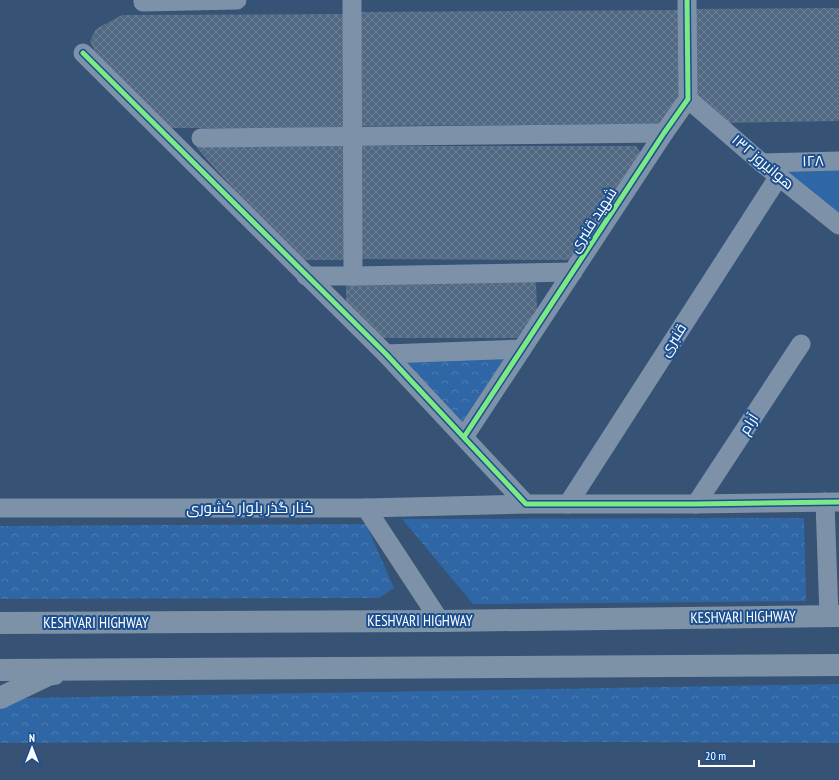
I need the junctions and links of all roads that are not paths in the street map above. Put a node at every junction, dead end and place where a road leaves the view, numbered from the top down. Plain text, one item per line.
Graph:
1 (237, 0) edge
2 (352, 0) edge
3 (687, 0) edge
4 (143, 1) edge
5 (83, 53) dead end
6 (688, 99) junction
7 (664, 133) junction
8 (352, 137) junction
9 (201, 138) dead end
10 (839, 161) edge
11 (762, 162) junction
12 (779, 176) junction
13 (839, 225) edge
14 (573, 272) junction
15 (306, 276) junction
16 (353, 276) junction
17 (801, 344) dead end
18 (522, 349) junction
19 (386, 354) junction
20 (464, 437) junction
21 (832, 502) edge
22 (526, 504) junction
23 (568, 504) junction
24 (696, 504) junction
25 (0, 508) edge
26 (366, 508) junction
27 (834, 616) edge
28 (440, 621) junction
29 (0, 623) edge
30 (839, 665) edge
31 (87, 669) junction
32 (0, 670) edge
33 (0, 698) edge

1 - 4 street
2 - 8 street
3 - 6 street
5 - 15 street
6 - 7 street, شهید قنبری
6 - 11 street, هوانیروز ۱۳۲
7 - 8 street
7 - 14 street, شهید قنبری
8 - 9 street
8 - 16 street
10 - 11 street, ۱۲۸
11 - 12 street, هوانیروز ۱۳۲
12 - 13 street, هوانیروز ۱۳۲
12 - 23 street, قنبری
14 - 16 street
14 - 18 street, شهید قنبری
15 - 16 street
15 - 19 street
17 - 24 street, آرام
18 - 19 street
18 - 20 street, شهید قنبری
19 - 20 street
20 - 22 street
21 - 24 street, کنار گذر بلوار کشوری
21 - 27 street
22 - 23 street, کنار گذر بلوار کشوری
22 - 26 street, کنار گذر بلوار کشوری
23 - 24 street, کنار گذر بلوار کشوری
25 - 26 street, کنار گذر بلوار کشوری
26 - 28 street
27 - 28 highway, KESHVARI HIGHWAY
28 - 29 highway, KESHVARI HIGHWAY
30 - 31 highway
31 - 32 highway
31 - 33 highway

